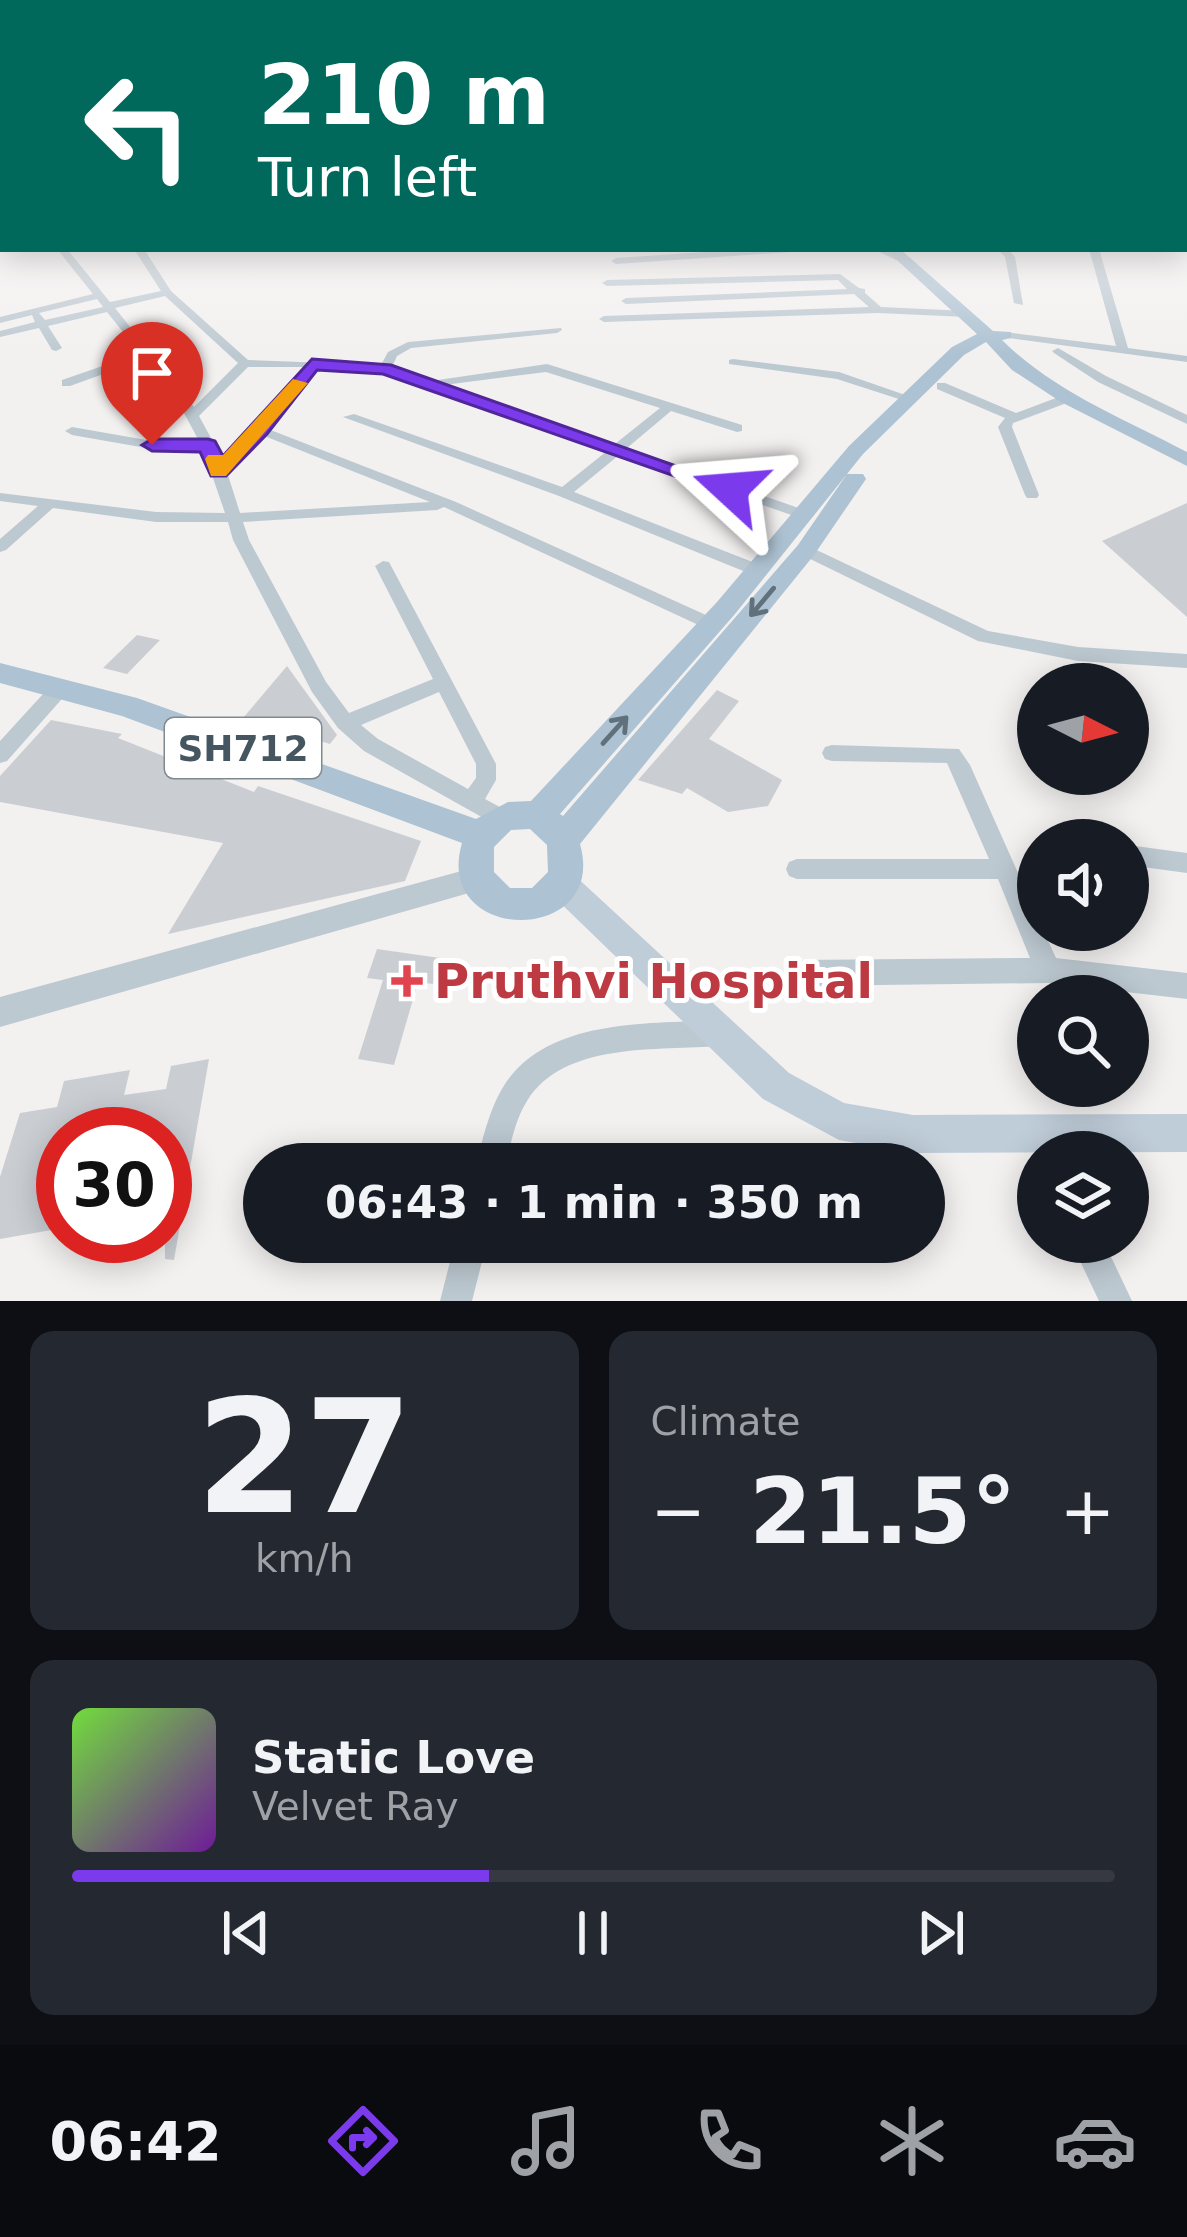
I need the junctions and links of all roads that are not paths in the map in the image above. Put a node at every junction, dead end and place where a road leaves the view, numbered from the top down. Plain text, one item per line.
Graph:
1 (64, 252) edge
2 (141, 252) edge
3 (747, 252) edge
4 (900, 252) edge
5 (1006, 252) edge
6 (1095, 252) edge
7 (616, 261) dead end
8 (607, 283) dead end
9 (861, 292) junction
10 (167, 293) junction
11 (626, 301) dead end
12 (106, 303) junction
13 (1018, 303) dead end
14 (878, 310) junction
15 (967, 314) junction
16 (38, 318) junction
17 (604, 319) dead end
18 (0, 320) edge
19 (557, 330) dead end
20 (0, 334) edge
21 (1000, 341) junction
22 (56, 348) dead end
23 (1058, 351) junction
24 (1123, 351) junction
25 (147, 354) junction
26 (733, 362) dead end
27 (1187, 363) edge
28 (245, 364) junction
29 (312, 364) junction
30 (385, 369) junction
31 (67, 383) dead end
32 (430, 383) junction
33 (941, 386) junction
34 (908, 398) junction
35 (1068, 398) junction
36 (670, 406) junction
37 (192, 416) junction
38 (350, 417) dead end
39 (1016, 418) junction
40 (1187, 420) edge
41 (737, 428) dead end
42 (260, 430) junction
43 (72, 431) dead end
44 (208, 446) junction
45 (618, 449) junction
46 (1187, 449) edge
47 (1187, 460) edge
48 (219, 472) junction
49 (564, 493) junction
50 (1032, 495) dead end
51 (0, 497) edge
52 (49, 504) junction
53 (451, 505) junction
54 (806, 515) junction
55 (230, 518) junction
56 (0, 547) edge
57 (806, 550) junction
58 (383, 566) dead end
59 (758, 571) junction
60 (711, 624) junction
61 (1187, 661) edge
62 (0, 673) edge
63 (445, 682) junction
64 (61, 687) junction
65 (345, 723) junction
66 (832, 753) dead end
67 (0, 755) edge
68 (471, 802) junction
69 (522, 828) junction
70 (1149, 857) edge
71 (1187, 862) edge
72 (797, 869) dead end
73 (1005, 869) junction
74 (476, 880) junction
75 (561, 883) junction
76 (1048, 970) junction
77 (799, 973) dead end
78 (1187, 986) edge
79 (0, 1012) edge
80 (720, 1033) junction
81 (1187, 1132) edge
82 (1149, 1135) edge
83 (1017, 1141) edge
84 (499, 1143) edge
85 (466, 1263) edge
86 (1098, 1263) edge
87 (456, 1301) edge
88 (1117, 1301) edge

1 - 12 street
2 - 10 street
3 - 7 street
4 - 15 main road
4 - 21 main road
5 - 13 street
6 - 24 street
8 - 9 street
9 - 11 street
9 - 14 street
10 - 12 street
10 - 28 street
12 - 16 street
12 - 25 street
14 - 15 street
14 - 17 street
15 - 21 main road
16 - 18 street
16 - 20 street
16 - 22 street
19 - 30 street
21 - 23 street
21 - 24 street
21 - 33 main road
21 - 34 main road
21 - 35 main road
21 - 46 main road
23 - 27 street
23 - 40 street
24 - 27 street
25 - 31 street
25 - 37 street
26 - 34 street
28 - 29 street
28 - 37 street
29 - 30 street
29 - 42 street
30 - 32 street
32 - 36 street
32 - 45 street
33 - 39 street
33 - 57 main road
34 - 54 main road
35 - 39 street
35 - 47 main road
36 - 41 street
36 - 45 street
37 - 44 street
38 - 49 street
39 - 50 street
42 - 48 street
42 - 53 street
43 - 44 street
44 - 48 street
45 - 49 street
45 - 54 street
48 - 55 street
49 - 59 street
51 - 52 street
52 - 55 street
52 - 56 street
53 - 55 street
53 - 60 street
54 - 59 main road
55 - 65 street
57 - 61 street
57 -> 69 main road
58 - 63 street
59 - 60 main road
69 -> 60 main road
62 - 64 main road, SH712
63 - 65 street
63 - 68 street
64 - 67 street
64 - 69 main road, SH712
65 - 68 street
66 - 73 street
68 - 69 street
69 - 74 main road
69 - 75 main road
70 - 71 street
72 - 73 street
73 - 76 street
74 - 75 main road
74 - 79 street
75 - 80 main road
76 - 77 street
76 - 78 street
80 - 83 main road
80 - 84 street
81 - 82 main road
85 - 87 street
86 - 88 street

